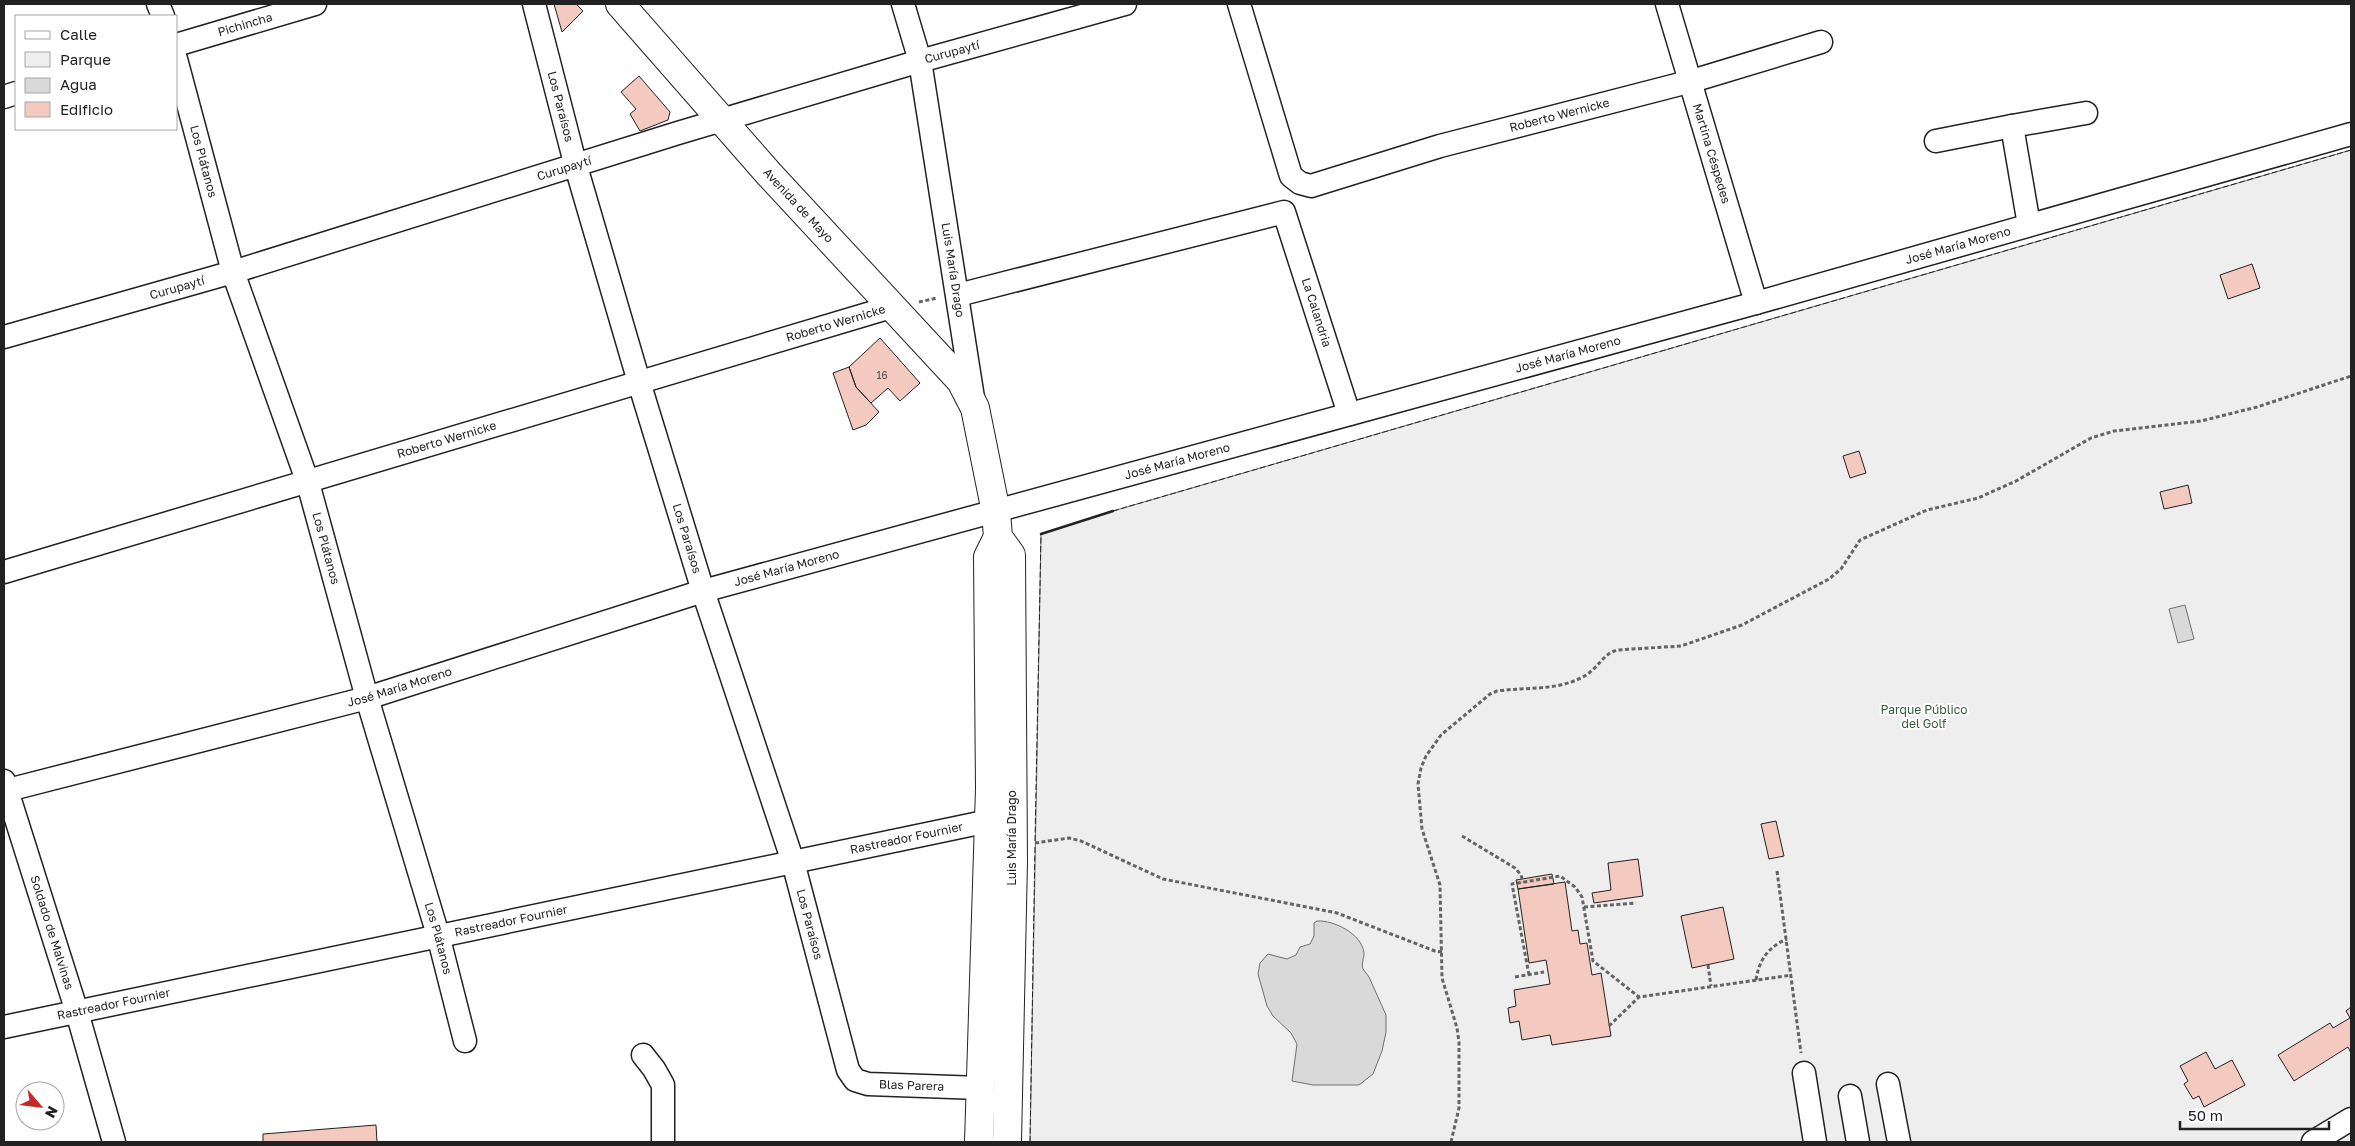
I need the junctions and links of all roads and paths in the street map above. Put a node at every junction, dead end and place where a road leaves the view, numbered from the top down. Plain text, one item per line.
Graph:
1 (315, 4) edge
2 (534, 4) edge
3 (620, 4) edge
4 (903, 4) edge
5 (1125, 4) edge
6 (1239, 4) edge
7 (1667, 4) edge
8 (1821, 42) dead end
9 (178, 44) edge
10 (920, 61) junction
11 (178, 66) edge
12 (1692, 82) junction
13 (2086, 113) dead end
14 (722, 120) junction
15 (2012, 126) junction
16 (2351, 134) edge
17 (1936, 141) dead end
18 (575, 163) junction
19 (2029, 225) junction
20 (233, 272) junction
21 (958, 295) junction
22 (1756, 303) junction
23 (891, 307) junction
24 (4, 336) edge
25 (2351, 376) edge
26 (640, 382) junction
27 (975, 408) junction
28 (1348, 414) junction
29 (308, 482) junction
30 (997, 525) junction
31 (4, 572) edge
32 (703, 591) junction
33 (367, 698) junction
34 (5, 788) edge
35 (989, 821) junction
36 (1462, 836) dead end
37 (1040, 843) dead end
38 (794, 862) junction
39 (1778, 871) dead end
40 (1523, 882) junction
41 (1636, 903) dead end
42 (1584, 907) junction
43 (438, 935) junction
44 (1786, 939) junction
45 (1442, 952) junction
46 (1708, 965) dead end
47 (1544, 972) dead end
48 (1529, 975) junction
49 (1792, 976) junction
50 (1515, 978) dead end
51 (1756, 980) junction
52 (1711, 986) junction
53 (1639, 997) junction
54 (77, 1012) junction
55 (1610, 1026) dead end
56 (4, 1027) edge
57 (465, 1041) dead end
58 (643, 1055) dead end
59 (848, 1070) joint
60 (1804, 1073) joint
61 (1888, 1084) dead end
62 (980, 1088) junction
63 (1850, 1096) dead end
64 (2351, 1119) edge
65 (114, 1142) edge
66 (663, 1142) edge
67 (979, 1142) edge
68 (1007, 1142) edge
69 (1451, 1142) edge
70 (1814, 1142) edge
71 (1858, 1142) edge
72 (1899, 1142) edge
73 (2313, 1142) edge

1 - 9 street, Pichincha
2 - 18 street, Los Paraísos
3 - 14 main road, Avenida de Mayo
4 - 10 street, Luis María Drago
5 - 10 street, Curupaytí
6 - 12 street, Roberto Wernicke
7 - 12 street, Martina Céspedes
8 - 12 street, Roberto Wernicke
10 - 14 street, Curupaytí
10 - 21 street, Luis María Drago
11 - 20 street, Los Plátanos
12 - 22 street, Martina Céspedes
13 - 15 street
14 - 18 street, Curupaytí
14 - 23 main road, Avenida de Mayo
15 - 17 street
15 - 19 street
16 - 19 street, José María Moreno
18 - 20 street, Curupaytí
18 - 26 street, Los Paraísos
19 - 22 street, José María Moreno
20 - 24 street, Curupaytí
20 - 29 street, Los Plátanos
21 - 23 path
21 - 27 street, Luis María Drago
21 - 28 street, La Calandria
22 - 28 street, José María Moreno
23 - 26 street, Roberto Wernicke
23 - 27 main road, Avenida de Mayo
25 - 45 path
26 - 29 street, Roberto Wernicke
26 - 32 street, Los Paraísos
27 - 30 main road, Luis María Drago
28 - 30 street, José María Moreno
29 - 31 street, Roberto Wernicke
29 - 33 street, Los Plátanos
30 - 32 street, José María Moreno
30 - 35 main road, Luis María Drago
30 - 68 main road, Luis María Drago
32 - 33 street, José María Moreno
32 - 38 street, Los Paraísos
33 - 34 street, José María Moreno
33 - 43 street, Los Plátanos
34 - 54 street, Soldado de Malvinas
35 - 38 street, Rastreador Fournier
35 - 62 main road, Luis María Drago
36 - 40 path
37 - 45 path
38 - 43 street, Rastreador Fournier
38 - 59 street, Los Paraísos
39 - 44 path
40 - 42 path
40 - 48 path
41 - 42 path
42 - 53 path
43 - 54 street, Rastreador Fournier
43 - 57 street, Los Plátanos
44 - 49 path
44 - 51 path
45 - 69 path
46 - 52 path
47 - 48 path
48 - 50 path
49 - 51 path
49 - 60 path
51 - 52 path
52 - 53 path
53 - 55 path
54 - 56 street, Rastreador Fournier
54 - 65 street, Soldado de Malvinas
58 - 66 street
59 - 62 street, Blas Parera
60 - 70 street
61 - 72 street
62 - 67 main road, Luis María Drago
63 - 71 street
64 - 73 street

